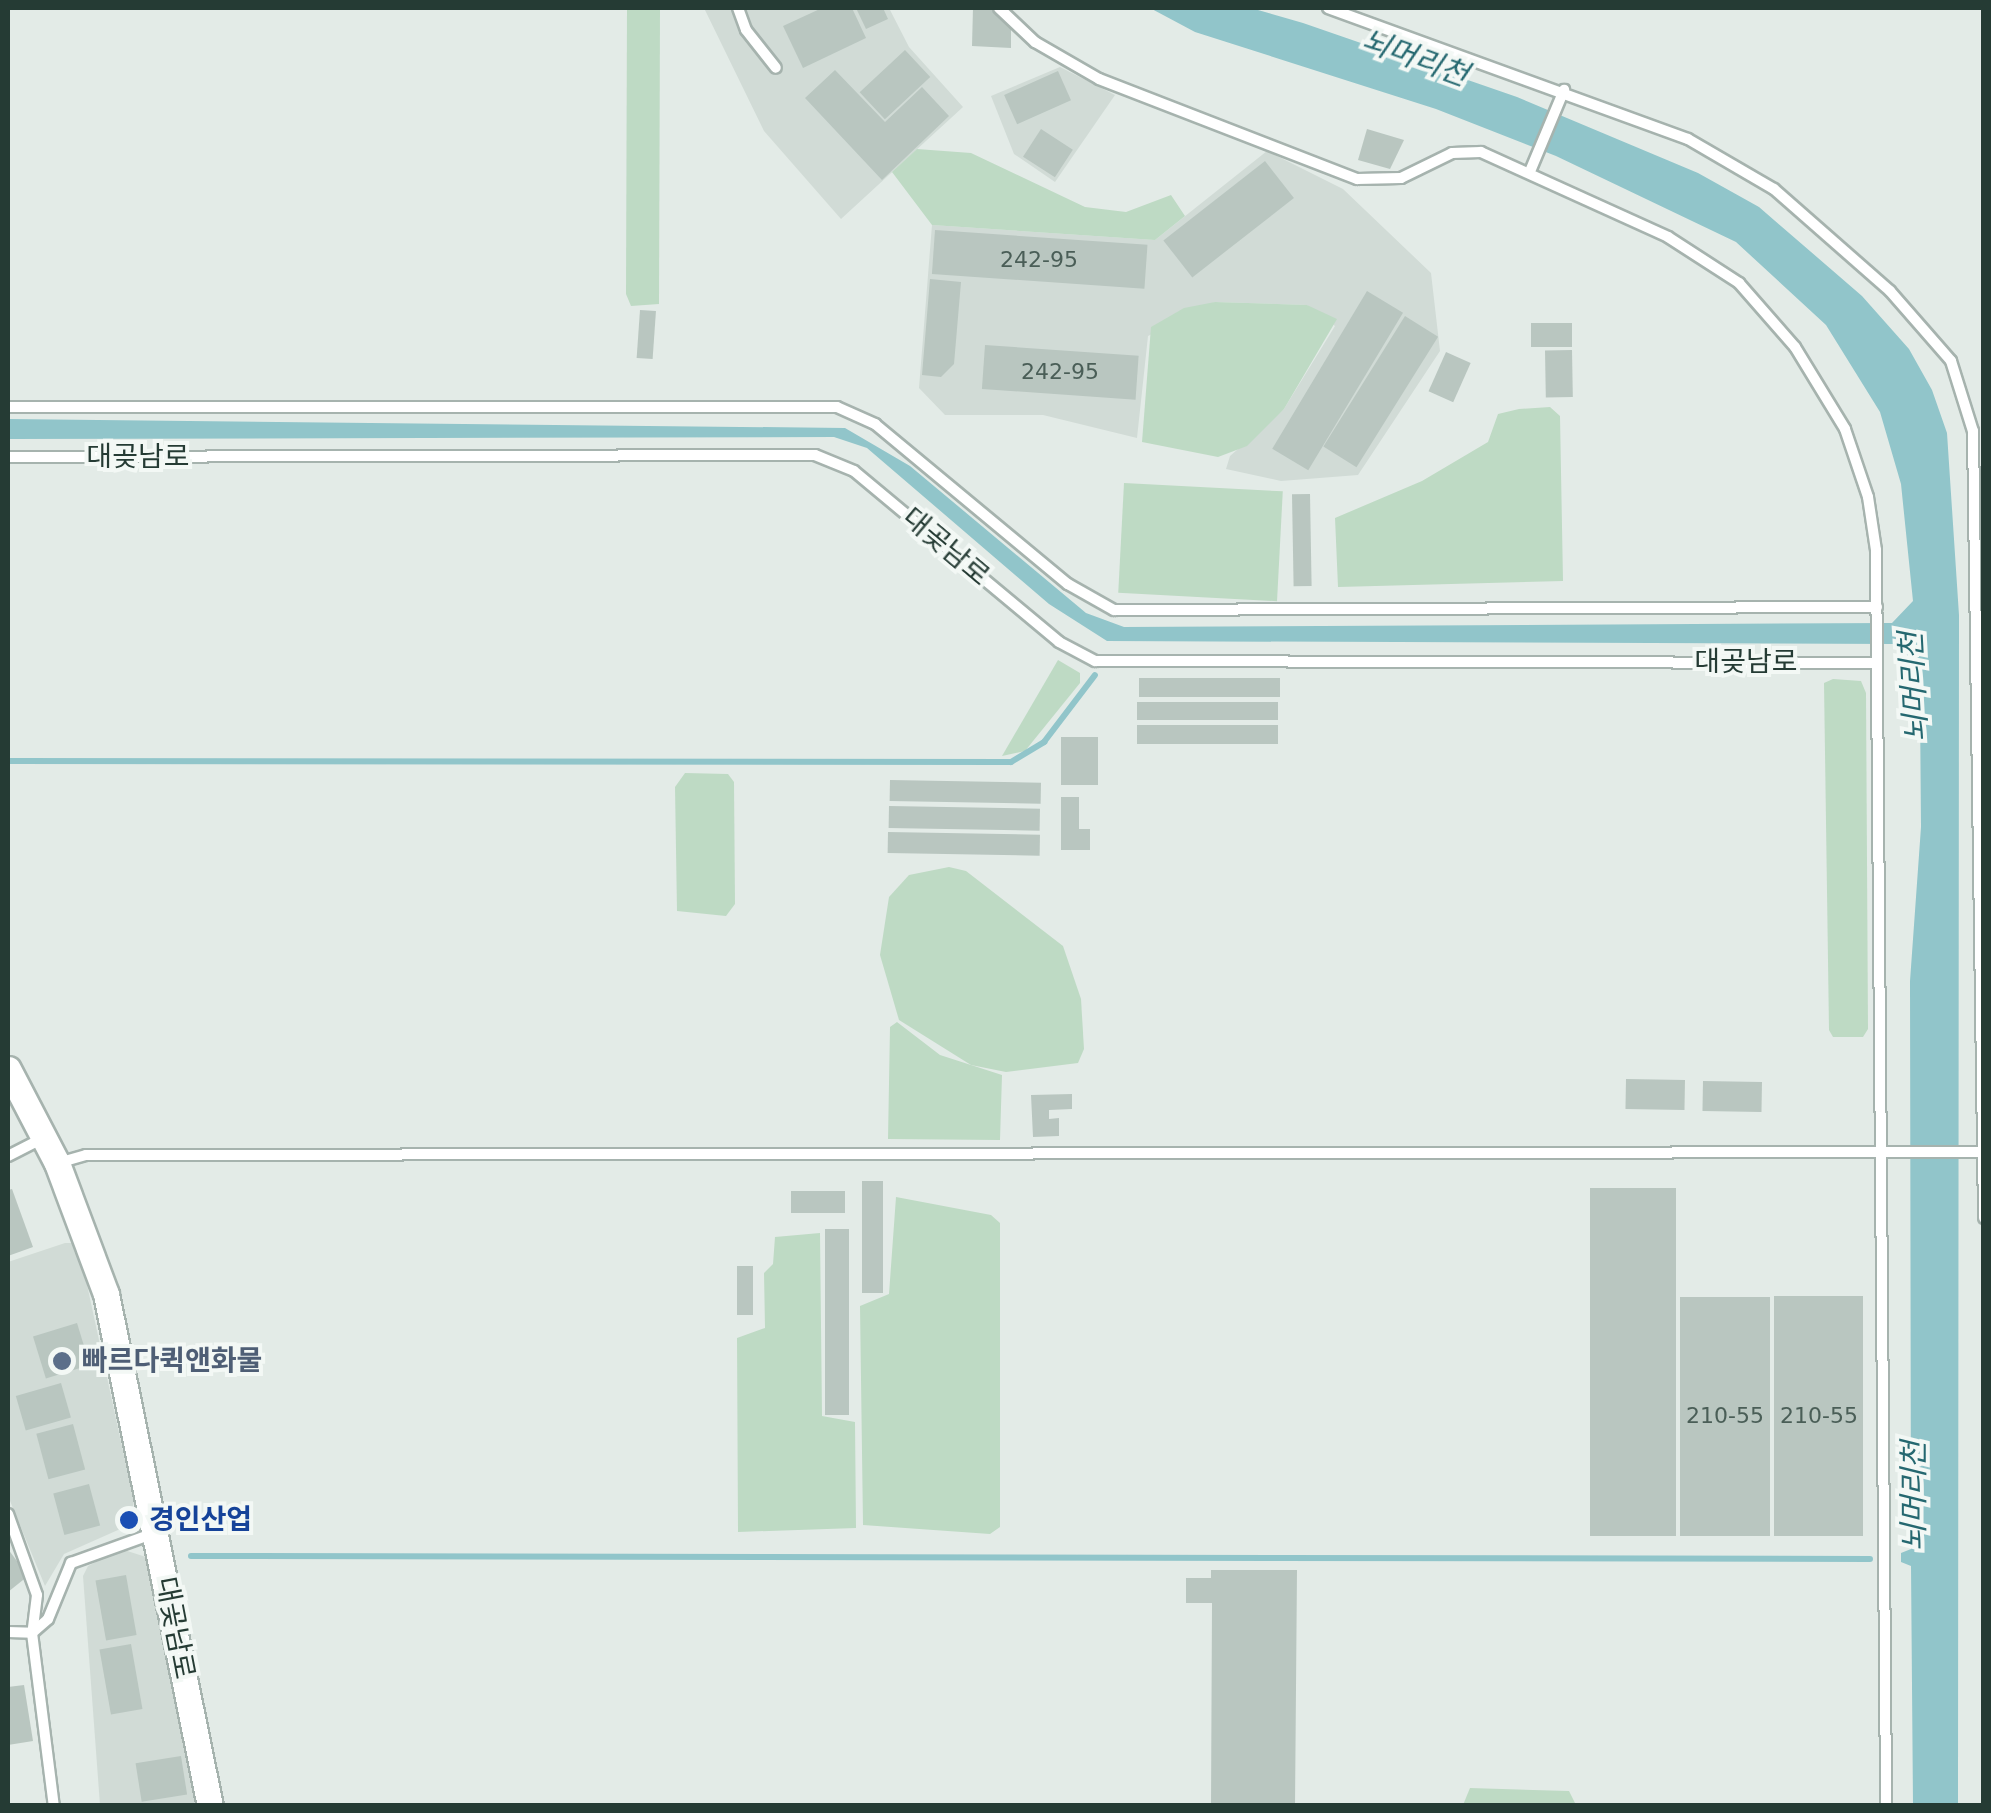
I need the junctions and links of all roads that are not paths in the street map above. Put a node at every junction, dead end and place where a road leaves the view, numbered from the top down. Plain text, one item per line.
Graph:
1 (738, 8) edge
2 (999, 8) edge
3 (1328, 8) edge
4 (776, 68) dead end
5 (1564, 90) junction
6 (1530, 170) junction
7 (8, 407) edge
8 (8, 457) edge
9 (1877, 607) junction
10 (1876, 662) junction
11 (8, 1069) edge
12 (44, 1137) junction
13 (1983, 1152) edge
14 (1884, 1153) junction
15 (8, 1156) edge
16 (58, 1163) junction
17 (1984, 1218) edge
18 (8, 1514) edge
19 (156, 1533) junction
20 (8, 1632) edge
21 (32, 1633) junction
22 (54, 1806) edge
23 (210, 1806) edge
24 (1886, 1806) edge

1 - 4 lane
2 - 6 lane
3 - 5 lane
5 - 6 lane
5 - 13 lane
6 - 9 lane
7 - 9 lane, 대곶남로
8 - 10 lane, 대곶남로
9 - 10 lane
10 - 14 lane
11 - 12 street, 대곶남로
12 - 15 lane
12 - 16 street, 대곶남로
13 - 14 lane
13 - 17 lane
14 - 16 lane
14 - 24 lane
16 - 19 street, 대곶남로
18 - 21 lane
19 - 21 lane
19 - 23 street, 대곶남로
20 - 21 lane
21 - 22 lane

